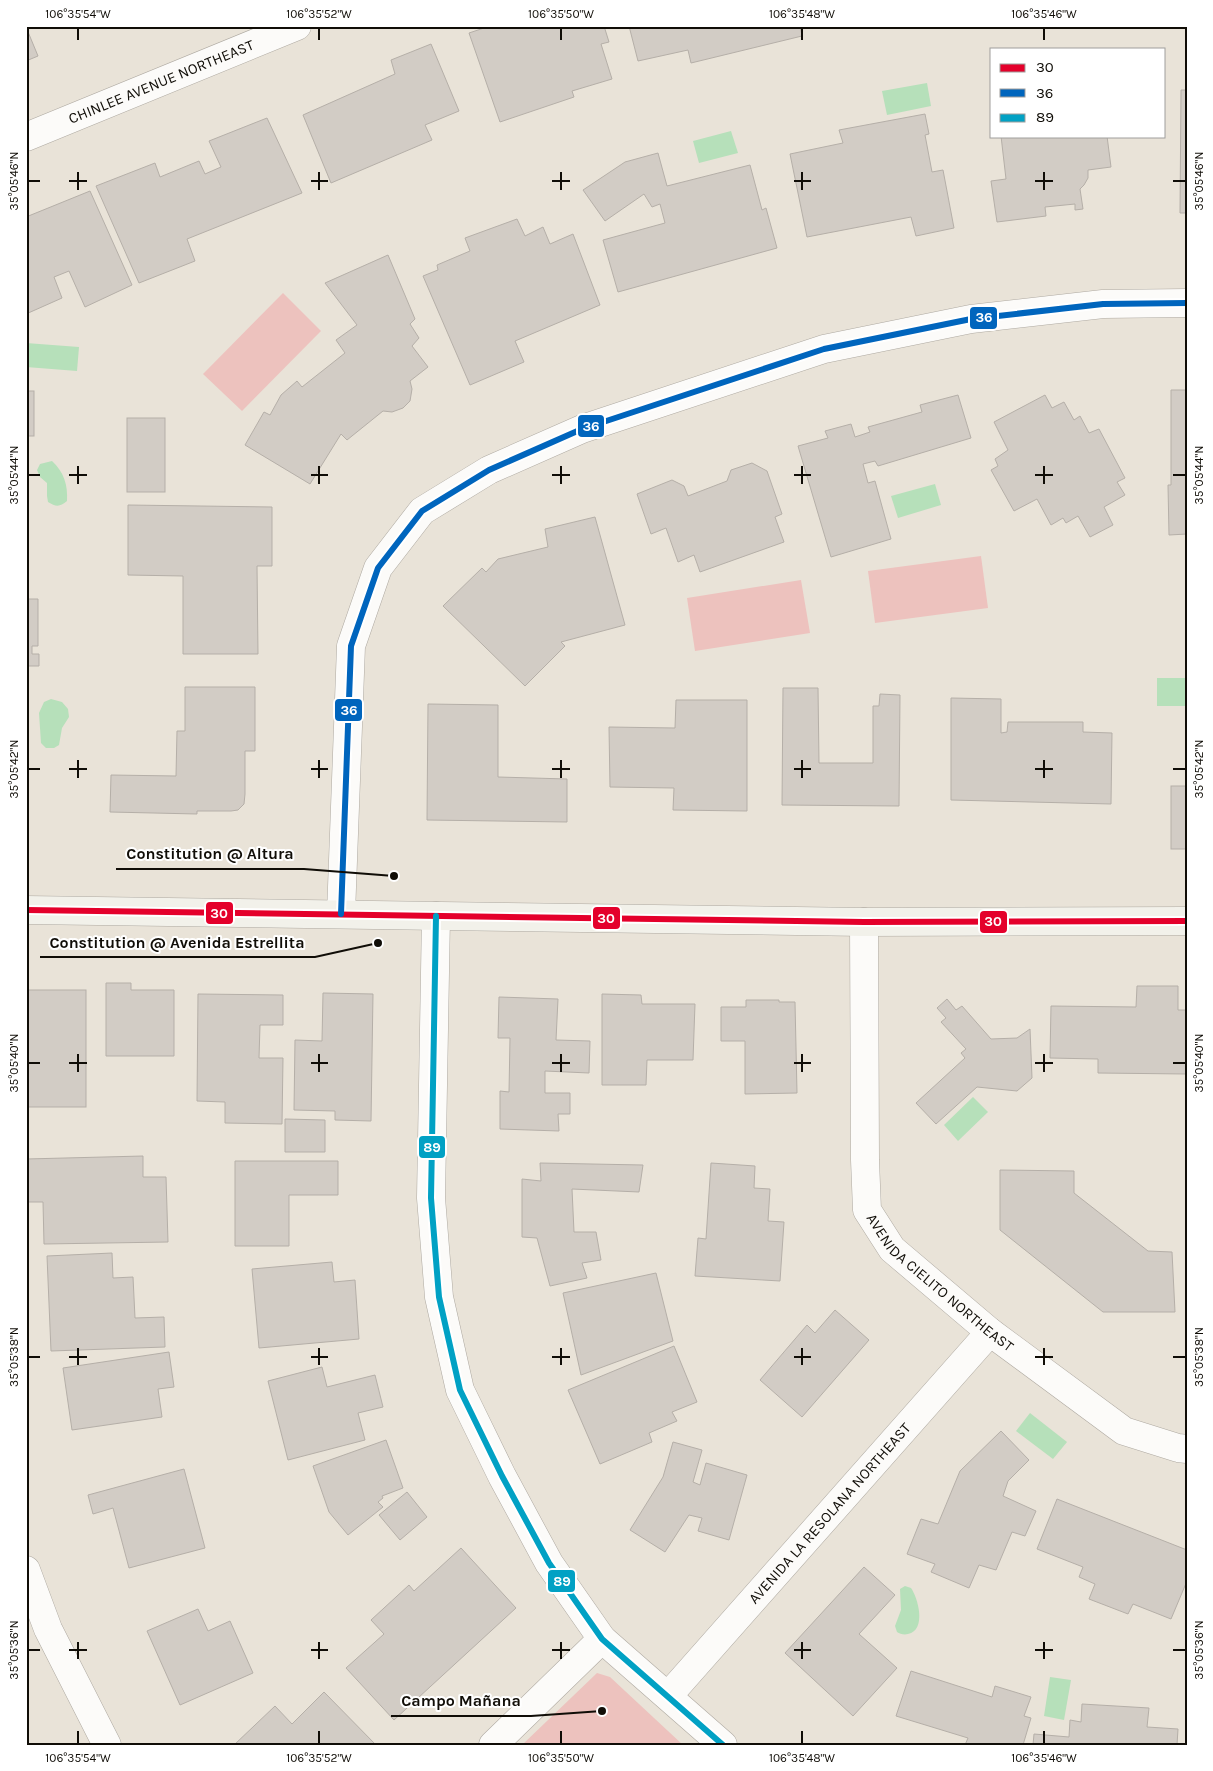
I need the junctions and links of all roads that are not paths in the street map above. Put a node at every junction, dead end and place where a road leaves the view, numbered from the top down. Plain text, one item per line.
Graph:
1 (297, 26) edge
2 (26, 137) edge
3 (1187, 303) edge
4 (26, 910) edge
5 (341, 914) junction
6 (436, 916) junction
7 (1187, 921) edge
8 (864, 922) junction
9 (990, 1332) junction
10 (1187, 1449) edge
11 (26, 1570) edge
12 (602, 1638) junction
13 (668, 1696) junction
14 (107, 1745) edge
15 (492, 1745) edge
16 (723, 1745) edge

1 - 2 street, CHINLEE AVENUE NORTHEAST
3 - 5 street
4 - 5 street
5 - 6 street
6 - 8 street
6 - 12 street
7 - 8 street
8 - 9 street, AVENIDA CIELITO NORTHEAST
9 - 10 street, AVENIDA CIELITO NORTHEAST
9 - 13 street, AVENIDA LA RESOLANA NORTHEAST
11 - 14 street
12 - 13 street
12 - 15 street
13 - 16 street

